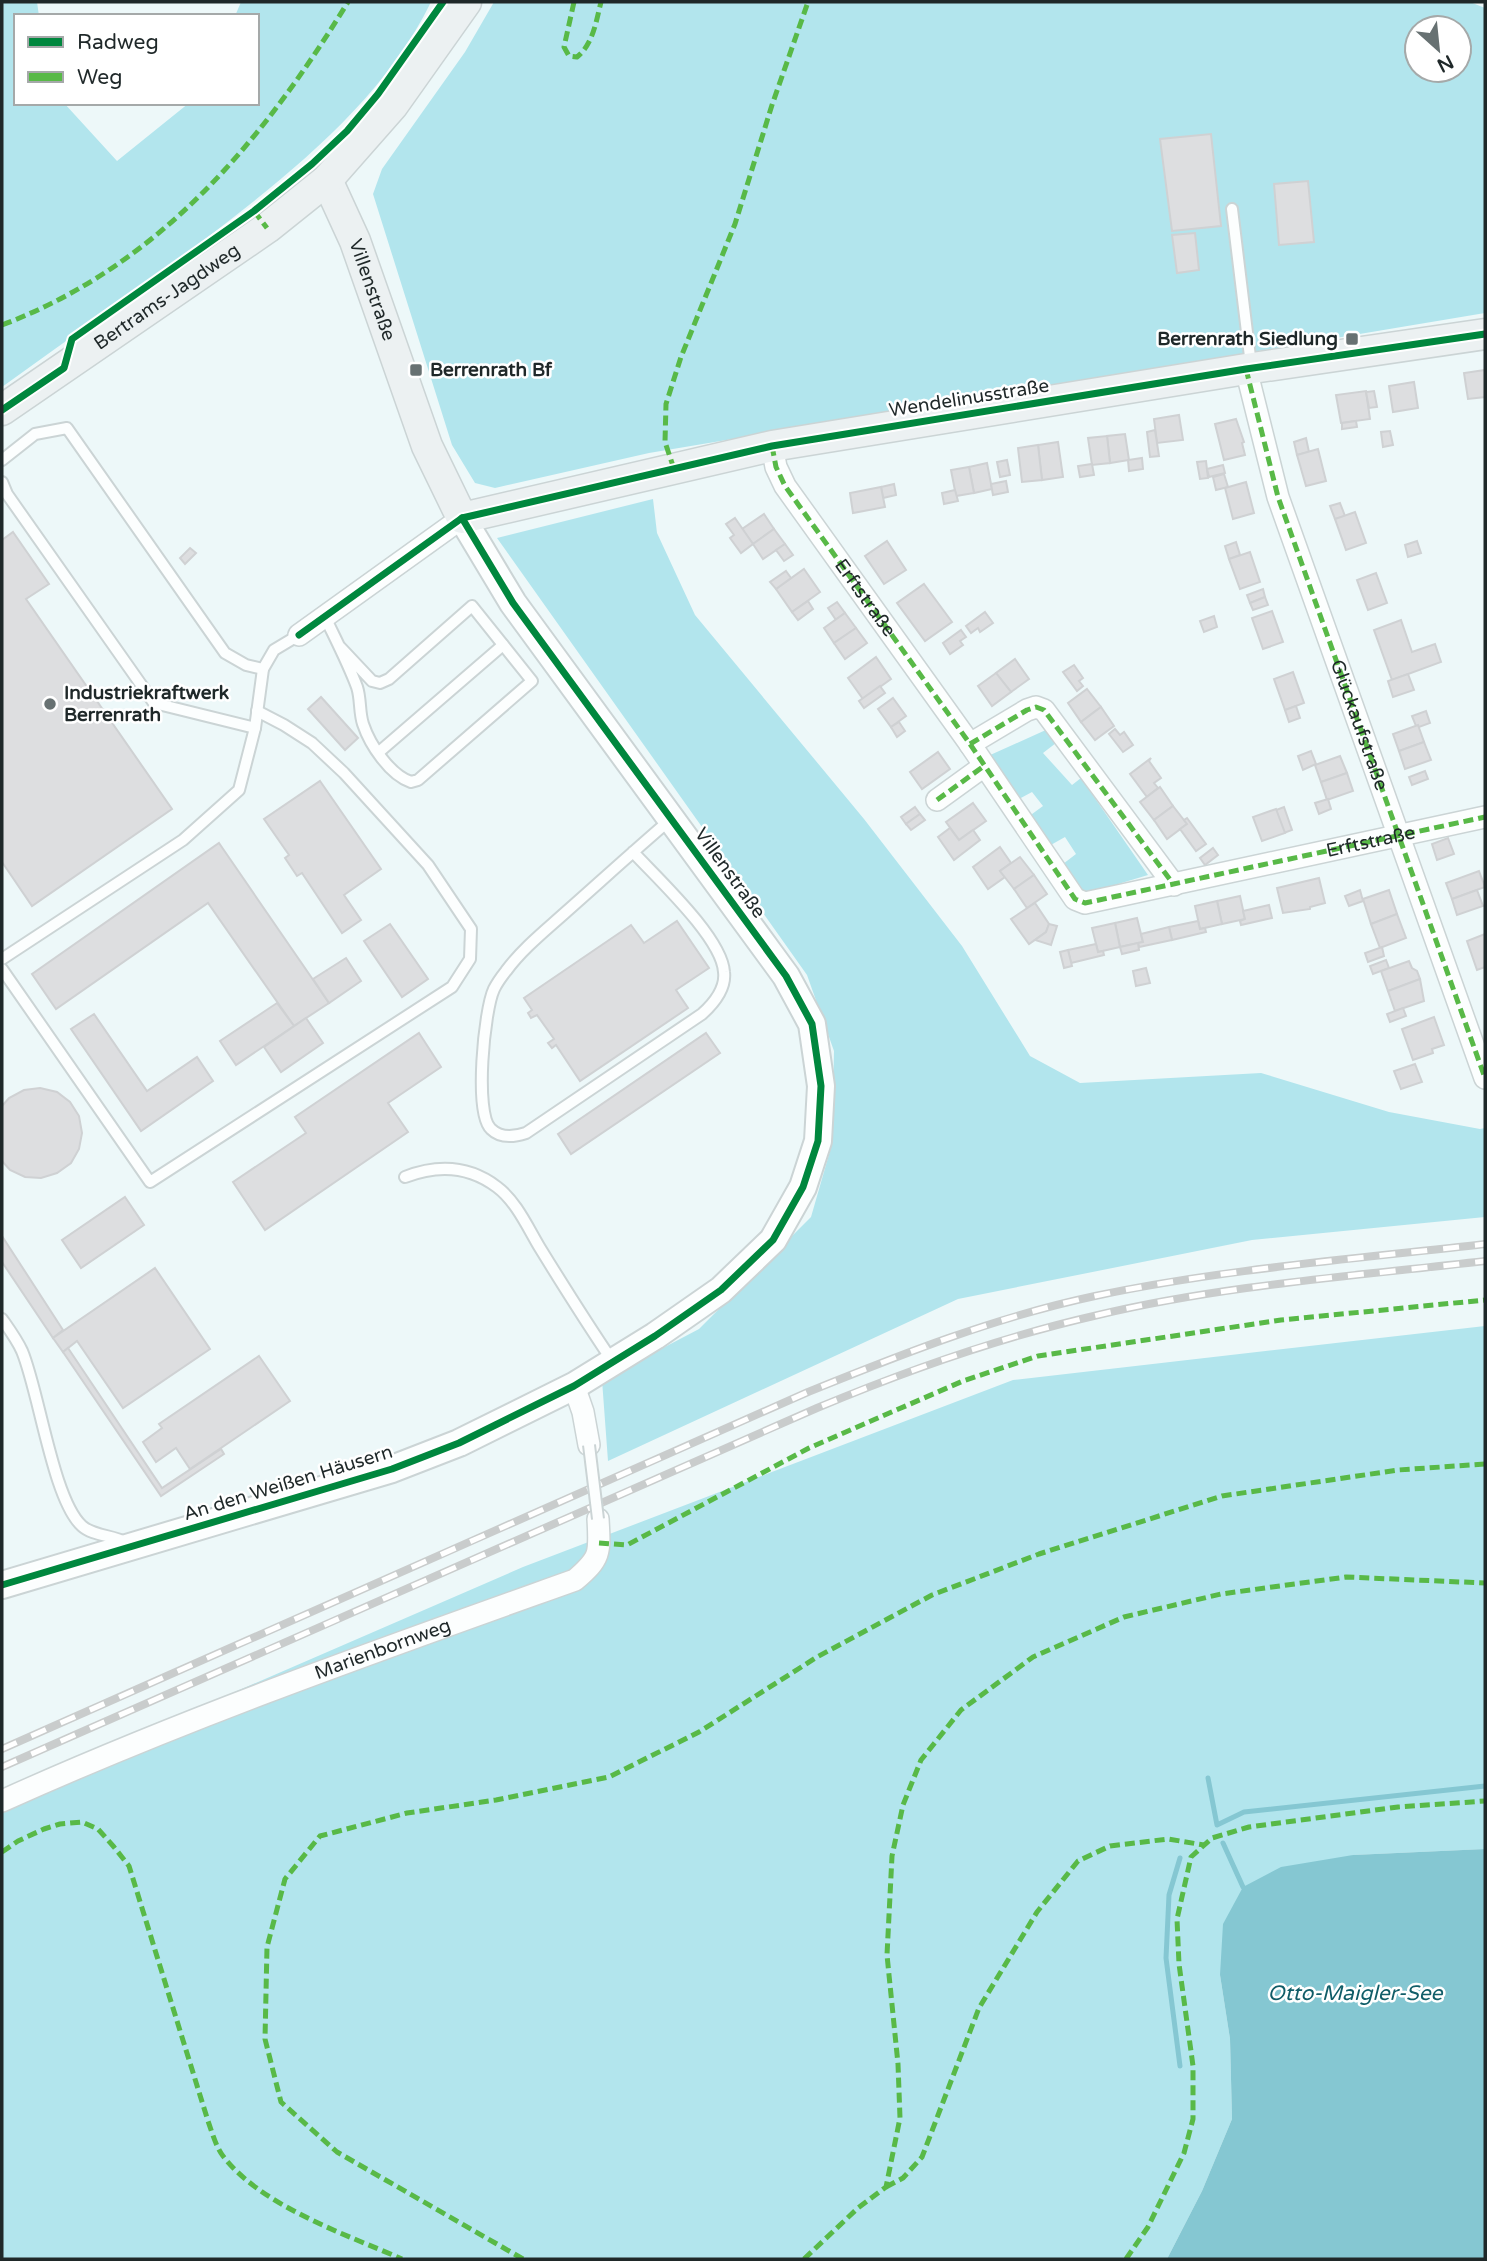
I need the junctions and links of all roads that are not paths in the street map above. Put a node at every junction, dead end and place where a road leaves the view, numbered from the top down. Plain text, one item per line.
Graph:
1 (466, 2) edge
2 (327, 180) junction
3 (1233, 209) dead end
4 (1485, 334) edge
5 (1249, 368) junction
6 (2, 411) edge
7 (772, 446) junction
8 (2, 460) edge
9 (2, 482) edge
10 (463, 518) junction
11 (326, 617) junction
12 (299, 635) joint
13 (503, 645) junction
14 (340, 647) junction
15 (263, 669) junction
16 (257, 711) junction
17 (255, 728) junction
18 (970, 744) junction
19 (379, 752) junction
20 (984, 766) junction
21 (937, 800) dead end
22 (1485, 817) edge
23 (671, 819) junction
24 (1398, 837) junction
25 (633, 852) junction
26 (1174, 885) junction
27 (2, 959) edge
28 (2, 969) edge
29 (1485, 1078) edge
30 (405, 1177) dead end
31 (2, 1319) edge
32 (613, 1362) junction
33 (574, 1386) junction
34 (589, 1445) joint
35 (598, 1519) joint
36 (132, 1546) junction
37 (2, 1586) edge
38 (2, 1801) edge

1 - 2 main road, Bertrams-Jagdweg
2 - 6 main road, Bertrams-Jagdweg
2 - 10 main road, Villenstraße
3 - 5 lane
4 - 5 main road, Wendelinusstraße
5 - 7 main road, Wendelinusstraße
5 - 24 street, Glückaufstraße
7 - 10 main road, Wendelinusstraße
7 - 18 street, Erftstraße
8 - 15 lane
9 - 17 lane
10 - 11 street
10 - 23 street, Villenstraße
11 - 12 street
11 - 14 lane
12 - 15 lane
13 - 14 lane
13 - 19 lane
13 - 19 lane
14 - 19 lane
15 - 16 lane
16 - 17 lane
16 - 28 lane
17 - 27 lane
18 - 20 street, Erftstraße
18 - 26 street
20 - 21 street
20 - 26 street, Erftstraße
22 - 24 street, Erftstraße
23 - 25 lane
23 - 32 street, Villenstraße
24 - 26 street, Erftstraße
24 - 29 street, Glückaufstraße
25 - 25 lane
30 - 32 lane
31 - 36 lane
32 - 33 street, Villenstraße
33 - 34 street, Marienbornweg
33 - 36 street, An den Weißen Häusern
34 - 35 lane, Marienbornweg, bridge
35 - 38 street, Marienbornweg
36 - 37 street, An den Weißen Häusern

